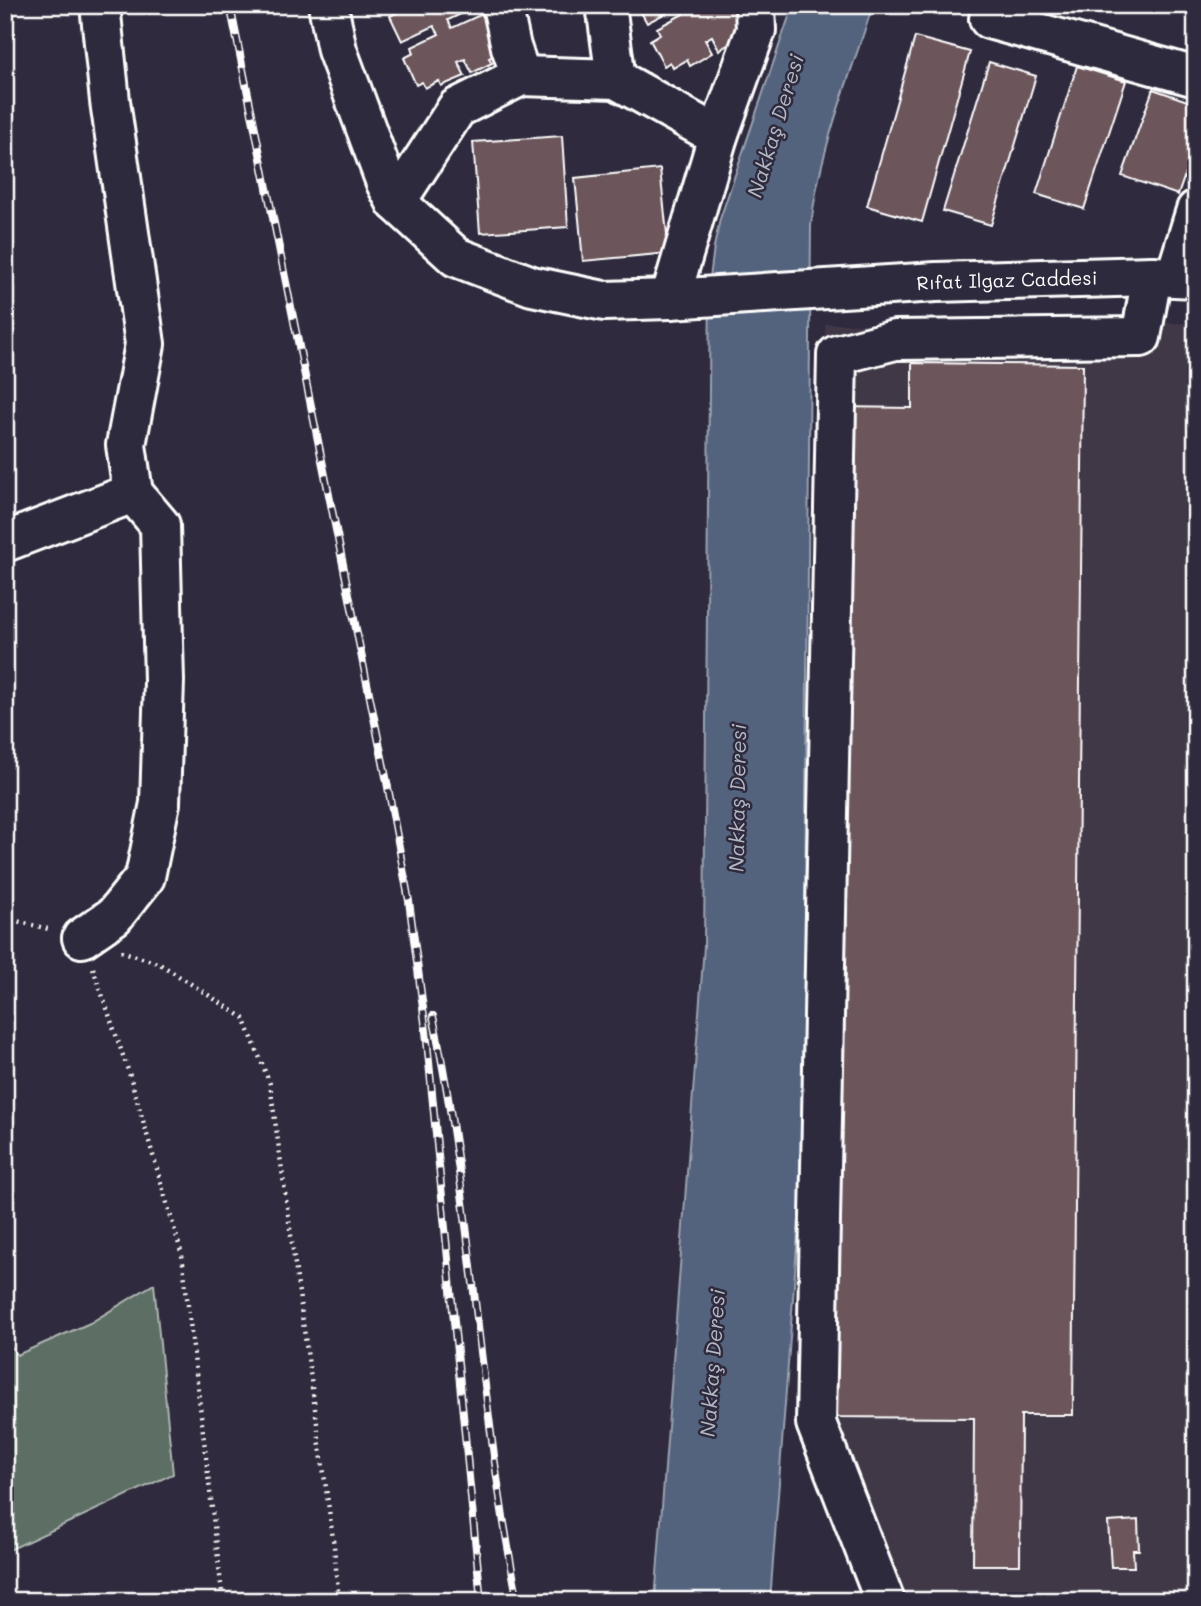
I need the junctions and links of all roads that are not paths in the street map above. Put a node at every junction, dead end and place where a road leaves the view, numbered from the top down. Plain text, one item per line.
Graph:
1 (100, 5) edge
2 (328, 5) edge
3 (502, 5) edge
4 (606, 5) edge
5 (755, 5) edge
6 (989, 19) dead end
7 (521, 76) junction
8 (1196, 77) edge
9 (616, 79) junction
10 (719, 136) junction
11 (396, 202) junction
12 (1196, 210) edge
13 (1175, 276) edge
14 (670, 299) junction
15 (133, 493) junction
16 (5, 542) edge
17 (82, 938) road end
18 (885, 1601) edge

1 - 15 street
2 - 11 street
3 - 7 street
4 - 9 street
5 - 10 street
6 - 8 street
7 - 9 street
7 - 11 street
9 - 10 street
10 - 14 street
11 - 14 street, Rıfat Ilgaz Caddesi
12 - 13 street
13 - 14 street, Rıfat Ilgaz Caddesi
13 - 18 street
15 - 16 street
15 - 17 street

